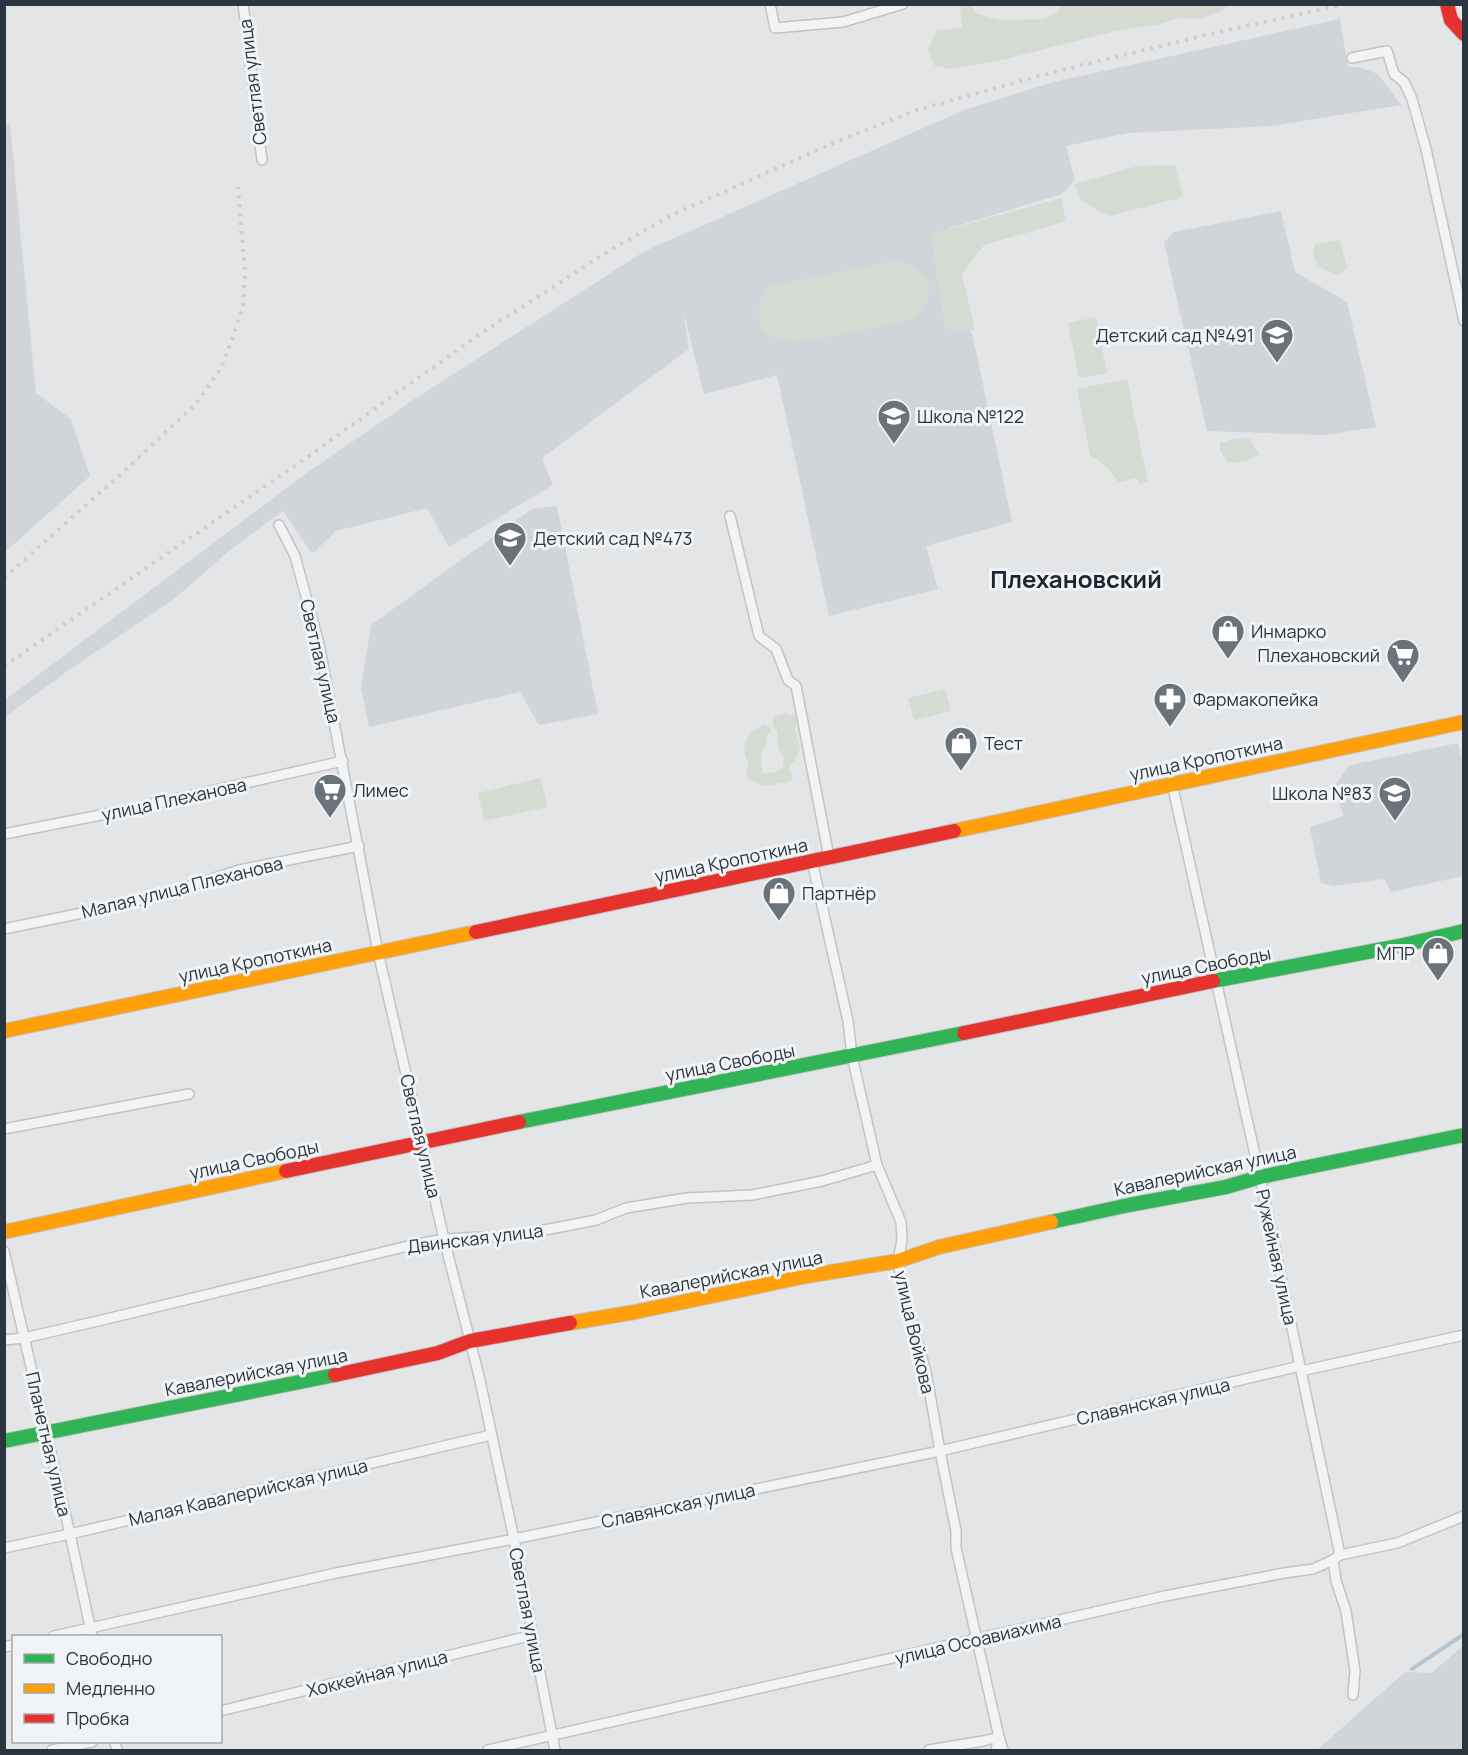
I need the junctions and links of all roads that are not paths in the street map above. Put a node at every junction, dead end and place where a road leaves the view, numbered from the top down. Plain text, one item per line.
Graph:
1 (243, 4) edge
2 (770, 4) edge
3 (903, 4) edge
4 (1447, 4) edge
5 (1464, 34) edge
6 (1352, 58) dead end
7 (261, 160) dead end
8 (1464, 321) edge
9 (730, 516) dead end
10 (279, 525) dead end
11 (1464, 722) edge
12 (343, 761) junction
13 (1173, 784) junction
14 (4, 834) edge
15 (359, 846) junction
16 (829, 857) junction
17 (812, 861) junction
18 (4, 929) edge
19 (1464, 931) edge
20 (378, 952) junction
21 (1216, 980) junction
22 (4, 1031) edge
23 (852, 1056) junction
24 (189, 1094) dead end
25 (4, 1129) edge
26 (1464, 1135) edge
27 (422, 1141) junction
28 (877, 1165) junction
29 (1260, 1177) junction
30 (4, 1232) edge
31 (444, 1239) junction
32 (4, 1251) edge
33 (898, 1261) junction
34 (1464, 1335) edge
35 (24, 1338) junction
36 (4, 1340) edge
37 (470, 1341) junction
38 (1301, 1369) junction
39 (46, 1432) junction
40 (490, 1435) junction
41 (4, 1441) edge
42 (939, 1451) junction
43 (1464, 1515) edge
44 (70, 1534) junction
45 (514, 1539) junction
46 (4, 1548) edge
47 (1337, 1558) junction
48 (91, 1633) edge
49 (66, 1635) edge
50 (533, 1635) junction
51 (977, 1639) junction
52 (1353, 1695) dead end
53 (222, 1711) edge
54 (552, 1735) junction
55 (999, 1737) junction
56 (87, 1743) edge
57 (52, 1750) edge
58 (488, 1750) edge
59 (555, 1750) edge
60 (929, 1750) edge
61 (996, 1750) edge
62 (1003, 1750) edge

1 - 7 street, Светлая улица
2 - 3 street
4 - 5 street
6 - 8 street
9 - 16 street
10 - 12 street, Светлая улица
11 - 13 street, улица Кропоткина
12 - 14 street, улица Плеханова
12 - 15 street, Светлая улица
13 - 16 street, улица Кропоткина
13 - 21 street, Ружейная улица
15 - 18 street, Малая улица Плеханова
15 - 20 street, Светлая улица
16 - 17 street, улица Кропоткина
17 - 20 street, улица Кропоткина
17 - 23 street, улица Войкова
19 - 21 street, улица Свободы
20 - 22 street, улица Кропоткина
20 - 27 street, Светлая улица
21 - 23 street, улица Свободы
21 - 29 street, Ружейная улица
23 - 27 street, улица Свободы
23 - 28 street, улица Войкова
24 - 25 street
26 - 29 street, Кавалерийская улица
27 - 30 street, улица Свободы
27 - 31 street, Светлая улица
28 - 31 street, Двинская улица
28 - 33 street, улица Войкова
29 - 33 street, Кавалерийская улица
29 - 38 street, Ружейная улица
31 - 35 street, Двинская улица
31 - 37 street, Светлая улица
32 - 35 street, Планетная улица
33 - 37 street, Кавалерийская улица
33 - 42 street, улица Войкова
34 - 38 street, Славянская улица
35 - 36 street, Двинская улица
35 - 39 street, Планетная улица
37 - 39 street, Кавалерийская улица
37 - 40 street, Светлая улица
38 - 42 street, Славянская улица
38 - 47 street, Ружейная улица
39 - 41 street, Кавалерийская улица
39 - 44 street, Планетная улица
40 - 44 street, Малая Кавалерийская улица
40 - 45 street, Светлая улица
42 - 45 street, Славянская улица
42 - 51 street, улица Войкова
43 - 47 street, улица Осоавиахима
44 - 46 street, Малая Кавалерийская улица
44 - 48 street, Планетная улица
45 - 48 street, Славянская улица
45 - 50 street, Светлая улица
47 - 51 street, улица Осоавиахима
47 - 52 street, Ружейная улица
48 - 49 street, Славянская улица
50 - 53 street, Хоккейная улица
50 - 54 street, Светлая улица
51 - 54 street, улица Осоавиахима
51 - 55 street, улица Войкова
54 - 58 street, улица Осоавиахима
54 - 59 street, Светлая улица
55 - 60 street
55 - 61 street
55 - 62 street, улица Войкова
56 - 57 street

